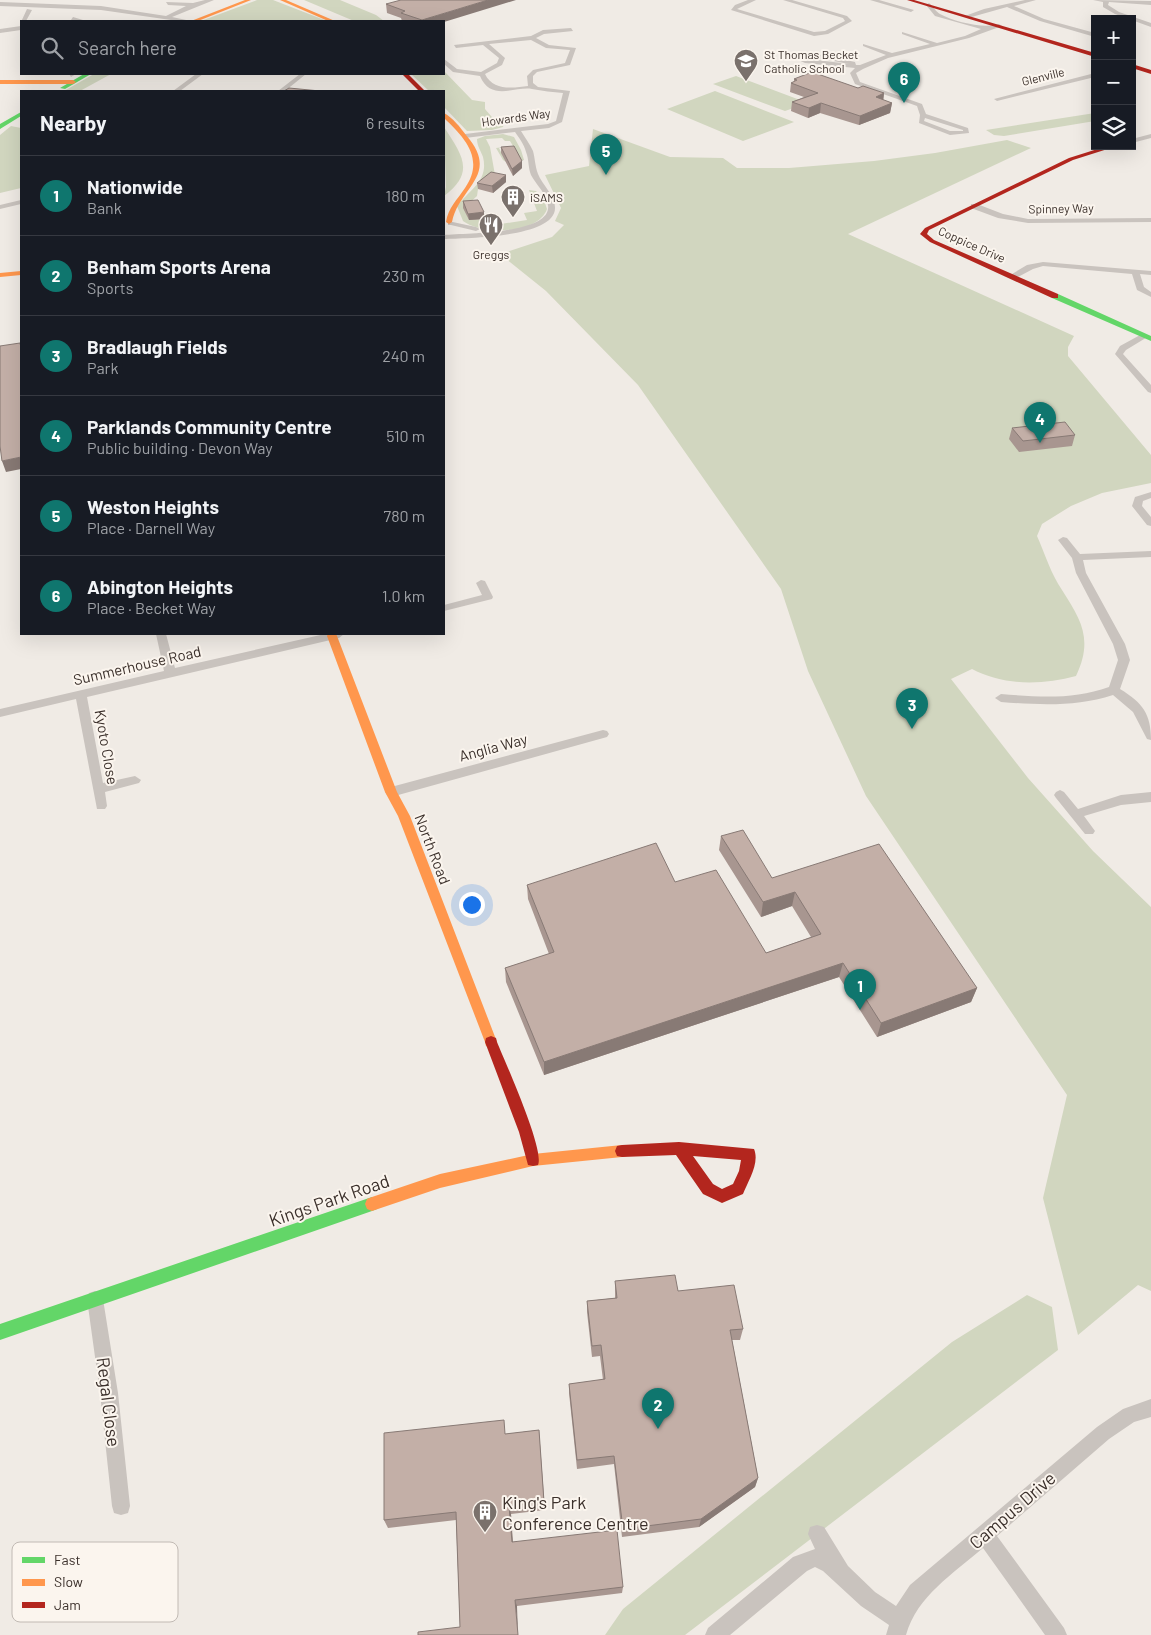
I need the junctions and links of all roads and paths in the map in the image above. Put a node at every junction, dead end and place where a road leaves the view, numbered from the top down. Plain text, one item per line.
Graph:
1 (63, 0) edge
2 (211, 0) edge
3 (249, 0) edge
4 (282, 0) edge
5 (753, 0) edge
6 (786, 0) edge
7 (873, 0) edge
8 (1033, 0) edge
9 (1096, 0) edge
10 (168, 2) dead end
11 (1106, 2) junction
12 (1008, 3) edge
13 (1151, 3) edge
14 (0, 4) edge
15 (57, 5) junction
16 (193, 5) junction
17 (910, 5) edge
18 (936, 9) junction
19 (37, 12) dead end
20 (968, 16) junction
21 (168, 19) edge
22 (24, 20) edge
23 (197, 20) edge
24 (330, 20) edge
25 (1151, 25) edge
26 (20, 26) edge
27 (999, 26) junction
28 (985, 29) junction
29 (572, 30) dead end
30 (0, 31) edge
31 (904, 33) dead end
32 (1091, 34) edge
33 (532, 38) junction
34 (483, 42) junction
35 (865, 45) dead end
36 (938, 45) junction
37 (456, 46) dead end
38 (1091, 54) edge
39 (894, 56) junction
40 (445, 62) edge
41 (857, 67) junction
42 (1136, 67) edge
43 (1151, 72) edge
44 (482, 74) junction
45 (199, 75) edge
46 (302, 75) edge
47 (406, 75) edge
48 (1091, 76) edge
49 (72, 77) edge
50 (0, 82) edge
51 (534, 87) junction
52 (59, 90) edge
53 (177, 90) edge
54 (282, 90) edge
55 (421, 90) edge
56 (997, 99) dead end
57 (923, 115) junction
58 (20, 116) edge
59 (445, 117) edge
60 (445, 118) edge
61 (0, 127) edge
62 (516, 129) junction
63 (465, 136) junction
64 (1151, 136) edge
65 (1136, 140) edge
66 (1101, 150) edge
67 (445, 199) edge
68 (20, 202) edge
69 (974, 206) junction
70 (0, 207) edge
71 (1151, 220) edge
72 (448, 222) edge
73 (493, 232) junction
74 (445, 236) edge
75 (445, 237) edge
76 (1136, 273) junction
77 (1151, 273) edge
78 (20, 274) edge
79 (0, 276) edge
80 (1011, 276) junction
81 (20, 280) edge
82 (0, 283) edge
83 (1151, 295) edge
84 (1148, 338) edge
85 (1151, 390) edge
86 (1151, 495) edge
87 (1151, 524) edge
88 (1063, 540) dead end
89 (1151, 554) edge
90 (1077, 556) junction
91 (481, 583) dead end
92 (445, 608) edge
93 (160, 635) edge
94 (335, 635) edge
95 (170, 673) junction
96 (1114, 690) junction
97 (81, 694) junction
98 (1001, 698) dead end
99 (0, 713) edge
100 (603, 734) dead end
101 (1151, 736) edge
102 (135, 780) dead end
103 (98, 789) junction
104 (391, 792) junction
105 (1060, 795) dead end
106 (1151, 797) edge
107 (101, 806) dead end
108 (1076, 814) junction
109 (1089, 831) dead end
110 (679, 1148) junction
111 (533, 1160) junction
112 (94, 1299) junction
113 (0, 1332) edge
114 (1151, 1408) edge
115 (121, 1506) dead end
116 (817, 1534) dead end
117 (984, 1534) junction
118 (841, 1573) junction
119 (898, 1628) edge
120 (715, 1635) edge
121 (1058, 1635) edge

1 - 15 street
2 - 16 street
3 - 23 street
4 - 24 street
5 - 6 street
7 - 17 street
8 - 12 street
9 - 11 street
10 - 16 street
11 - 13 street
11 - 25 street
12 - 20 street
12 - 32 street
14 - 15 street
15 - 21 street
16 - 21 street
17 - 18 street
18 - 20 street
18 - 28 street
19 - 22 street
20 - 27 street
26 - 30 street
27 - 28 street
27 - 38 street
28 - 36 street
29 - 33 street
31 - 36 street
33 - 34 street
33 - 51 street, Howards Way
34 - 37 street
34 - 44 street
35 - 39 street
36 - 39 street
39 - 41 street
40 - 44 street
41 - 41 street
41 - 57 street
42 - 43 street
44 - 51 street
45 - 53 street
46 - 54 street
47 - 55 street
48 - 56 street, Glenville
49 - 50 street
49 - 52 street
51 - 62 street, Howards Way
57 - 57 street
58 - 61 street
59 - 63 street
60 - 67 street
62 - 63 street, Howards Way
62 - 73 street
63 - 72 street
64 - 65 street
66 - 69 street, Coppice Drive
68 - 70 street
69 - 71 street, Spinney Way
69 - 80 street, Coppice Drive
72 - 73 street
72 - 74 street
73 - 75 street
76 - 77 street
76 - 80 street
76 - 83 street
78 - 79 street
80 - 84 street, Coppice Drive
81 - 82 street
84 - 85 street
86 - 87 street
88 - 90 street
89 - 90 street
90 - 96 street
91 - 92 street
93 - 95 street
94 - 95 street, Summerhouse Road
94 - 104 street, North Road
95 - 97 street, Summerhouse Road
96 - 98 street
96 - 101 street
97 - 99 street, Summerhouse Road
97 - 103 street, Kyoto Close
100 - 104 street, Anglia Way
102 - 103 street
103 - 107 street, Kyoto Close
104 - 111 street, North Road
105 - 108 street
106 - 108 street
108 - 109 street
110 - 110 street, Kings Park Road
110 - 111 street, Kings Park Road
111 - 112 street, Kings Park Road
112 - 113 street, Kings Park Road
112 - 115 street, Regal Close
114 - 117 street, Campus Drive
116 - 118 street
117 - 119 street, Campus Drive
117 - 121 street
118 - 119 street
118 - 120 street

